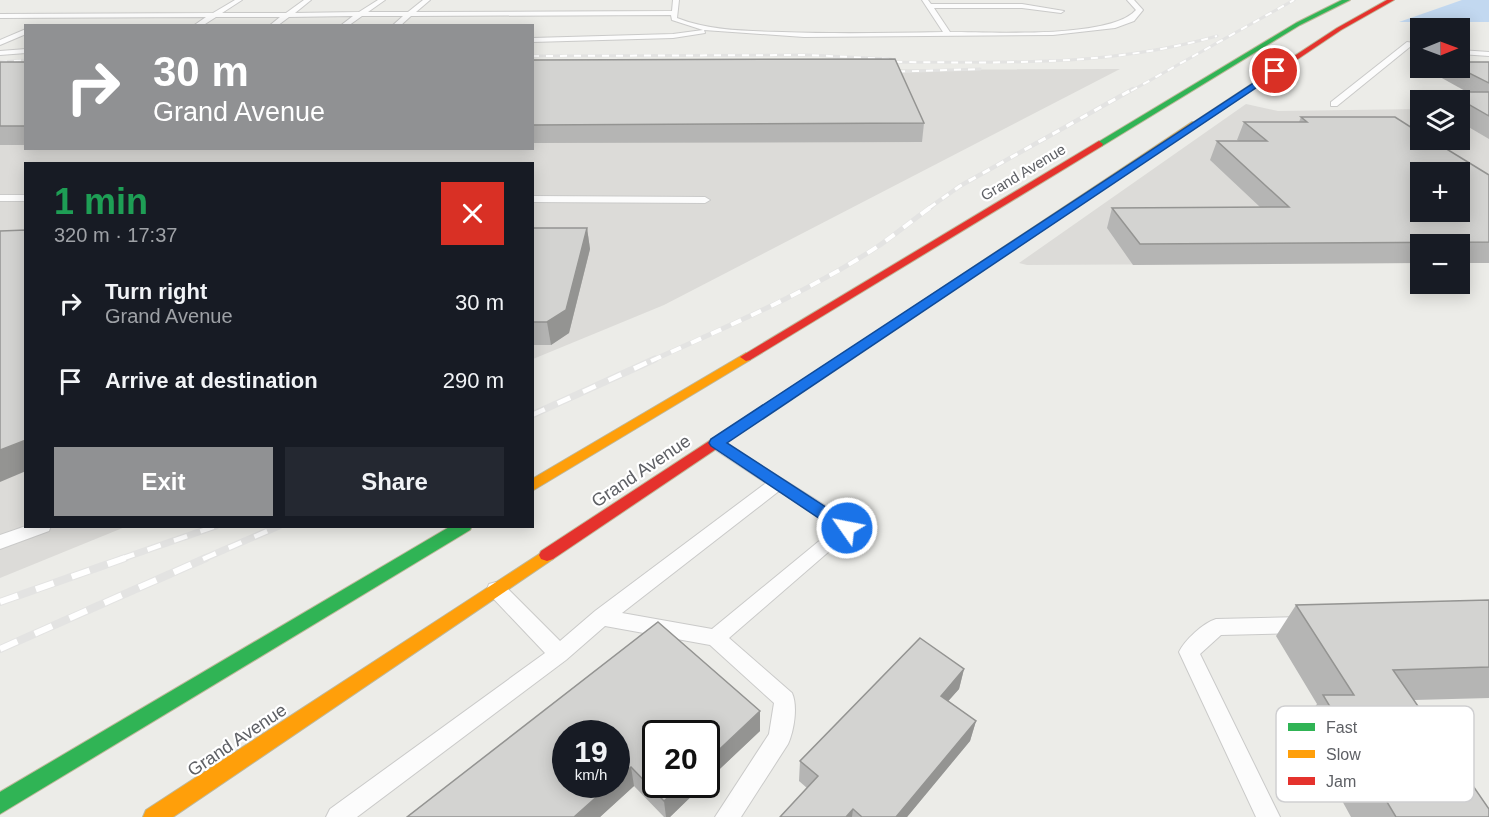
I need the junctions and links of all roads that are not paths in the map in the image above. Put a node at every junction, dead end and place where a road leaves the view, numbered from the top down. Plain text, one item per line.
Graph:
1 (239, 0) edge
2 (308, 0) edge
3 (382, 0) edge
4 (427, 0) edge
5 (676, 0) edge
6 (1050, 0) edge
7 (1130, 0) edge
8 (1347, 0) edge
9 (1391, 0) edge
10 (1403, 0) edge
11 (927, 3) edge
12 (169, 4) dead end
13 (122, 6) dead end
14 (1377, 6) junction
15 (467, 7) dead end
16 (33, 8) dead end
17 (75, 8) dead end
18 (1060, 11) junction
19 (674, 13) junction
20 (361, 14) junction
21 (409, 14) junction
22 (459, 14) junction
23 (102, 15) junction
24 (149, 15) junction
25 (214, 15) junction
26 (287, 15) junction
27 (0, 16) edge
28 (15, 16) junction
29 (59, 16) junction
30 (1067, 18) dead end
31 (0, 23) edge
32 (42, 24) edge
33 (86, 24) edge
34 (134, 24) edge
35 (199, 24) edge
36 (275, 24) edge
37 (346, 24) edge
38 (397, 24) edge
39 (1074, 25) dead end
40 (722, 30) junction
41 (24, 32) edge
42 (1080, 32) junction
43 (948, 34) junction
44 (534, 40) edge
45 (0, 43) edge
46 (1410, 44) edge
47 (24, 51) edge
48 (0, 53) edge
49 (1470, 53) edge
50 (1489, 54) edge
51 (24, 57) edge
52 (0, 58) edge
53 (1334, 104) dead end
54 (0, 198) edge
55 (24, 198) edge
56 (534, 199) edge
57 (705, 200) dead end
58 (717, 443) junction
59 (778, 483) junction
60 (534, 485) edge
61 (38, 528) edge
62 (461, 528) edge
63 (0, 542) edge
64 (496, 589) junction
65 (603, 618) junction
66 (1323, 625) edge
67 (715, 638) junction
68 (559, 654) junction
69 (0, 804) edge
70 (154, 817) edge
71 (338, 817) edge
72 (727, 817) edge
73 (1268, 817) edge

1 - 25 lane
2 - 26 lane
3 - 20 lane
4 - 21 lane
5 - 19 lane
6 - 18 lane
7 - 42 lane
8 - 60 highway, Grand Avenue
9 - 14 highway, Grand Avenue
10 - 14 highway
11 - 18 lane
11 - 43 lane
12 - 24 lane
13 - 23 lane
14 - 58 highway, Grand Avenue
15 - 22 lane
16 - 28 lane
17 - 29 lane
18 - 30 lane
19 - 22 lane
19 - 40 lane
20 - 21 lane
20 - 26 lane
20 - 37 lane
21 - 22 lane
21 - 38 lane
23 - 24 lane
23 - 29 lane
23 - 33 lane
24 - 25 lane
24 - 34 lane
25 - 26 lane
25 - 35 lane
26 - 36 lane
27 - 28 lane
28 - 29 lane
28 - 31 lane
29 - 32 lane
39 - 42 lane
40 - 43 lane
40 - 44 lane
41 - 45 lane
42 - 43 lane
46 - 53 lane
47 - 48 lane
49 - 50 lane
51 - 52 lane
54 - 55 lane
56 - 57 lane
58 - 59 lane
58 - 64 highway, Grand Avenue
59 - 65 lane
59 - 67 lane
61 - 63 lane
62 - 69 highway
64 - 68 lane
64 - 70 highway, Grand Avenue
65 - 67 lane
65 - 68 lane
66 - 73 lane
67 - 72 lane
68 - 71 lane

